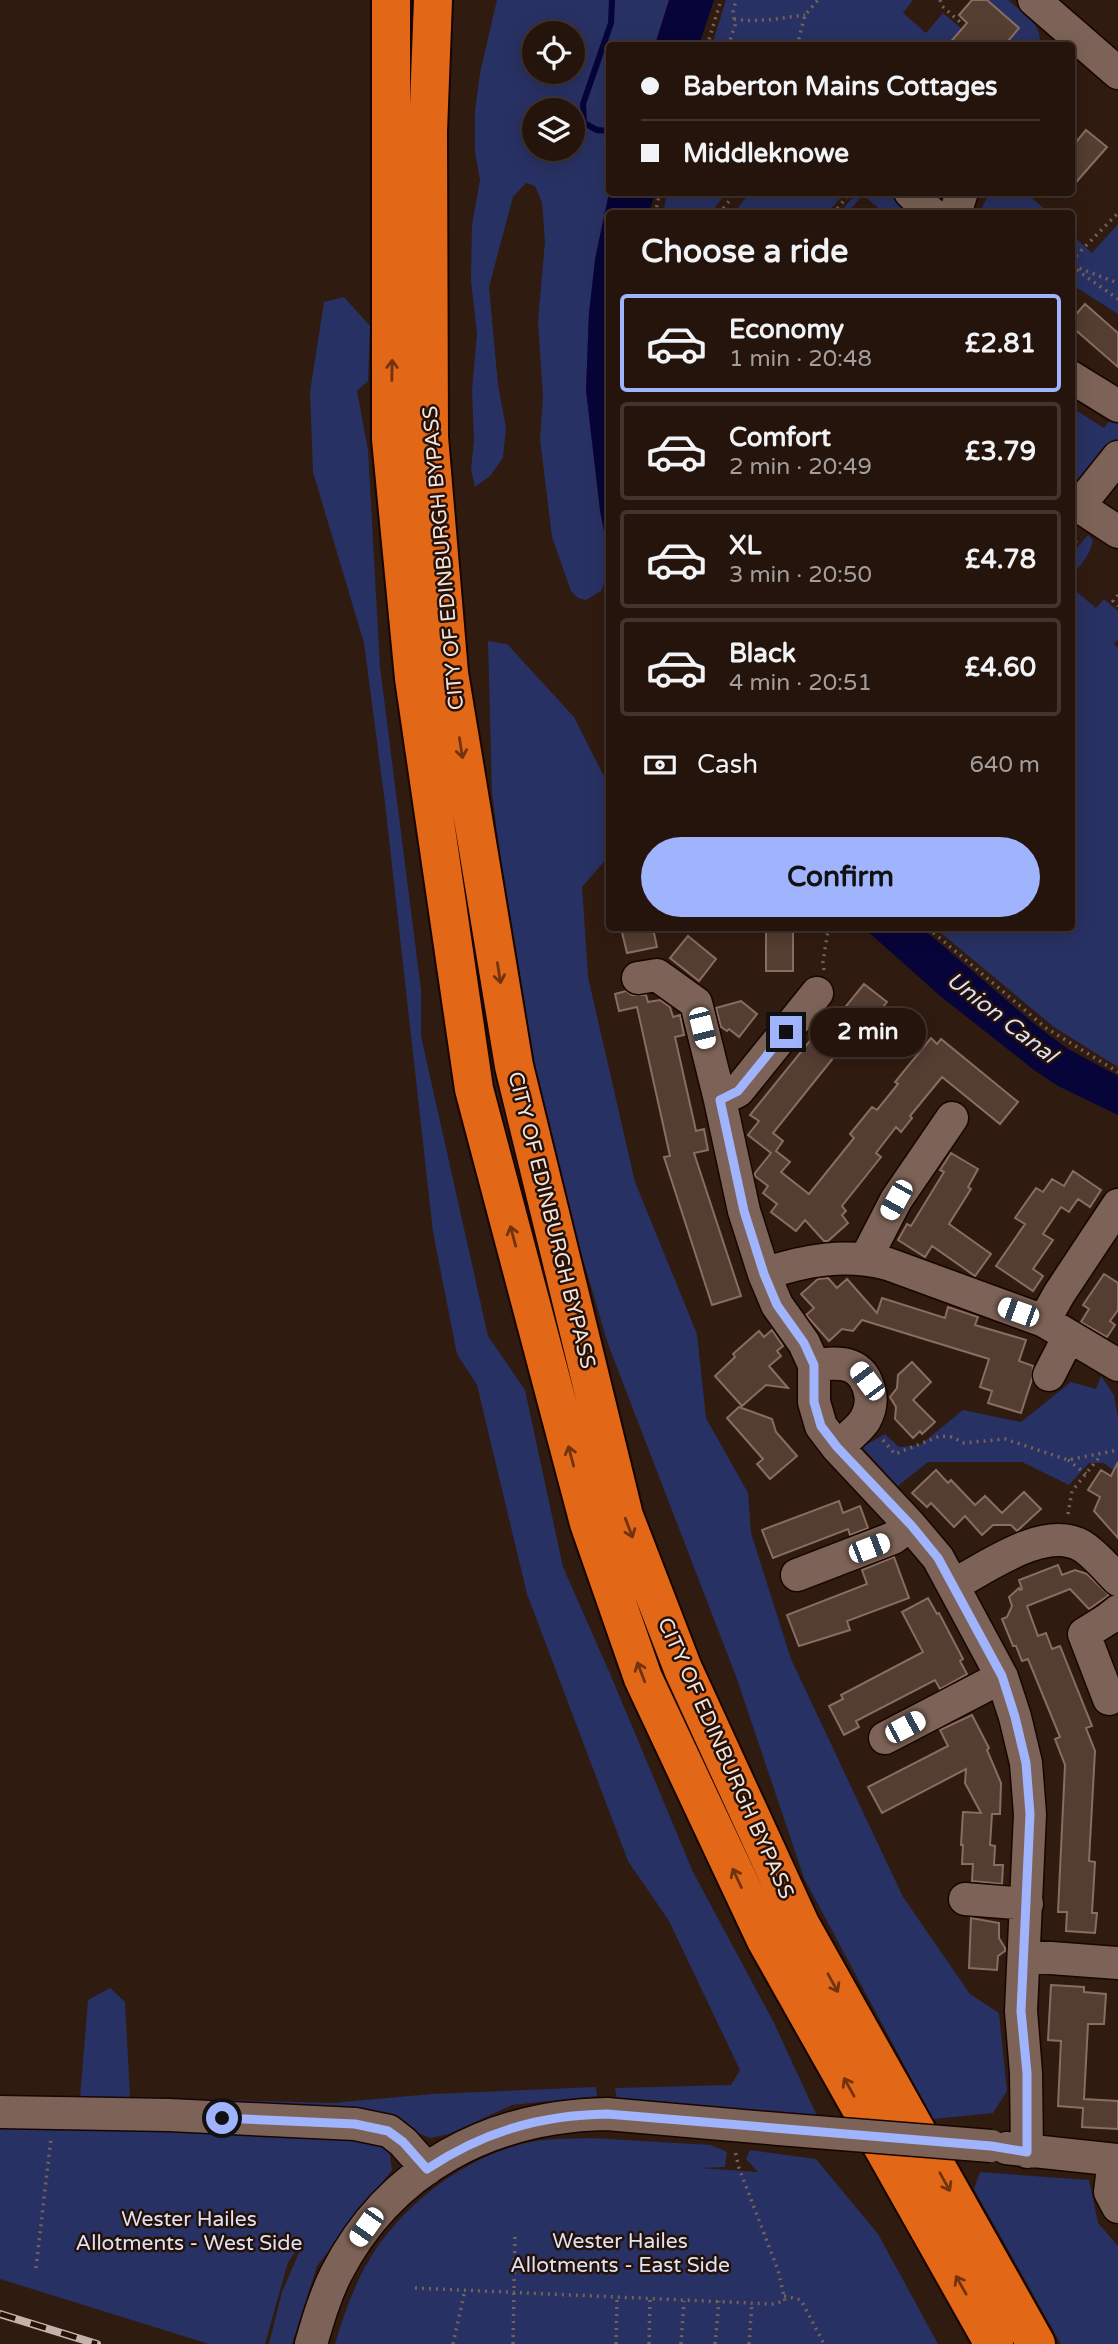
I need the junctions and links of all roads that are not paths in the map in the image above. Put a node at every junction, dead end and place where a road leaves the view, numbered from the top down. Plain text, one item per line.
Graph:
1 (372, 0) edge
2 (391, 0) edge
3 (433, 0) edge
4 (447, 0) edge
5 (1034, 0) edge
6 (1072, 41) edge
7 (1075, 43) edge
8 (1118, 74) edge
9 (389, 130) junction
10 (914, 196) edge
11 (928, 210) edge
12 (429, 295) junction
13 (1075, 379) edge
14 (1118, 406) edge
15 (1118, 457) edge
16 (1075, 503) edge
17 (1075, 505) edge
18 (1118, 532) edge
19 (638, 978) dead end
20 (817, 993) road end
21 (720, 1100) junction
22 (952, 1118) dead end
23 (1118, 1205) edge
24 (866, 1258) junction
25 (764, 1274) junction
26 (1056, 1329) junction
27 (814, 1365) junction
28 (1118, 1365) edge
29 (1049, 1375) dead end
30 (837, 1447) junction
31 (911, 1525) junction
32 (797, 1575) dead end
33 (1118, 1580) edge
34 (953, 1586) junction
35 (1113, 1615) edge
36 (1002, 1676) junction
37 (1108, 1699) dead end
38 (885, 1738) dead end
39 (965, 1899) dead end
40 (1027, 1904) junction
41 (1024, 1956) junction
42 (1118, 1963) edge
43 (0, 2112) edge
44 (1027, 2152) junction
45 (1116, 2160) edge
46 (427, 2169) junction
47 (1118, 2207) edge
48 (311, 2344) edge
49 (994, 2344) edge
50 (1036, 2344) edge

1 - 9 highway
2 - 9 highway, CITY OF EDINBURGH BYPASS
3 - 12 highway, CITY OF EDINBURGH BYPASS
4 - 12 highway
5 - 6 street
7 - 8 street
49 -> 9 highway, CITY OF EDINBURGH BYPASS
10 - 11 street
12 -> 50 highway, CITY OF EDINBURGH BYPASS
13 - 14 street
15 - 16 street
17 - 18 street
19 - 21 street
20 - 21 street
21 - 25 street
22 - 24 street
23 - 26 street
24 - 25 street
24 - 26 street
25 - 27 street
26 - 28 street
26 - 29 street
27 - 30 street
27 - 30 street
30 - 31 street
31 - 32 street
31 - 34 street
33 - 34 street
34 - 36 street
35 - 37 street
36 - 38 street
36 - 40 street
39 - 40 street
40 - 41 street
41 - 42 street
41 - 44 street
43 - 46 street
44 - 45 street
44 - 46 street, bridge
45 - 47 street
46 - 48 street

